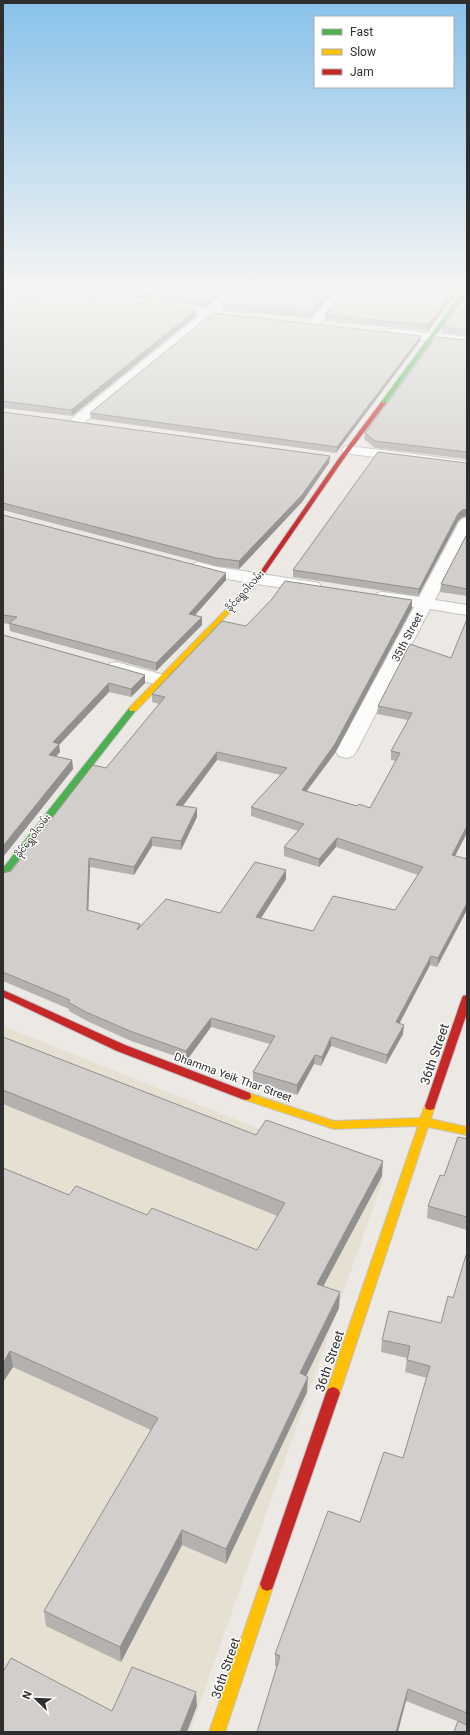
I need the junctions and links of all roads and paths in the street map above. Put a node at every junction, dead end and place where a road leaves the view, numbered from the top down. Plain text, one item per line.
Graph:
1 (138, 372) edge
2 (407, 372) edge
3 (61, 421) edge
4 (75, 424) junction
5 (91, 426) edge
6 (345, 454) junction
7 (325, 457) edge
8 (467, 466) edge
9 (467, 522) edge
10 (184, 564) edge
11 (258, 579) junction
12 (326, 589) edge
13 (364, 594) edge
14 (425, 603) junction
15 (467, 610) edge
16 (100, 663) edge
17 (161, 680) junction
18 (346, 752) dead end
19 (3, 874) edge
20 (3, 993) edge
21 (467, 998) edge
22 (424, 1122) junction
23 (467, 1130) edge
24 (217, 1732) edge

1 - 4 street
2 - 6 street, ခိုင်ရွှေဝါလမ်း
3 - 4 street
4 - 5 street
6 - 7 street
6 - 8 street
6 - 11 street, ခိုင်ရွှေဝါလမ်း
9 - 14 street, 35th Street
10 - 11 street
11 - 12 street
11 - 17 street, ခိုင်ရွှေဝါလမ်း
13 - 14 street
14 - 15 street
14 - 18 street, 35th Street
16 - 17 street
17 - 19 street, ခိုင်ရွှေဝါလမ်း
20 - 22 street, Dhamma Yeik Thar Street
21 - 22 street, 36th Street
22 - 23 street, Dhamma Yeik Thar Street
22 - 24 street, 36th Street

